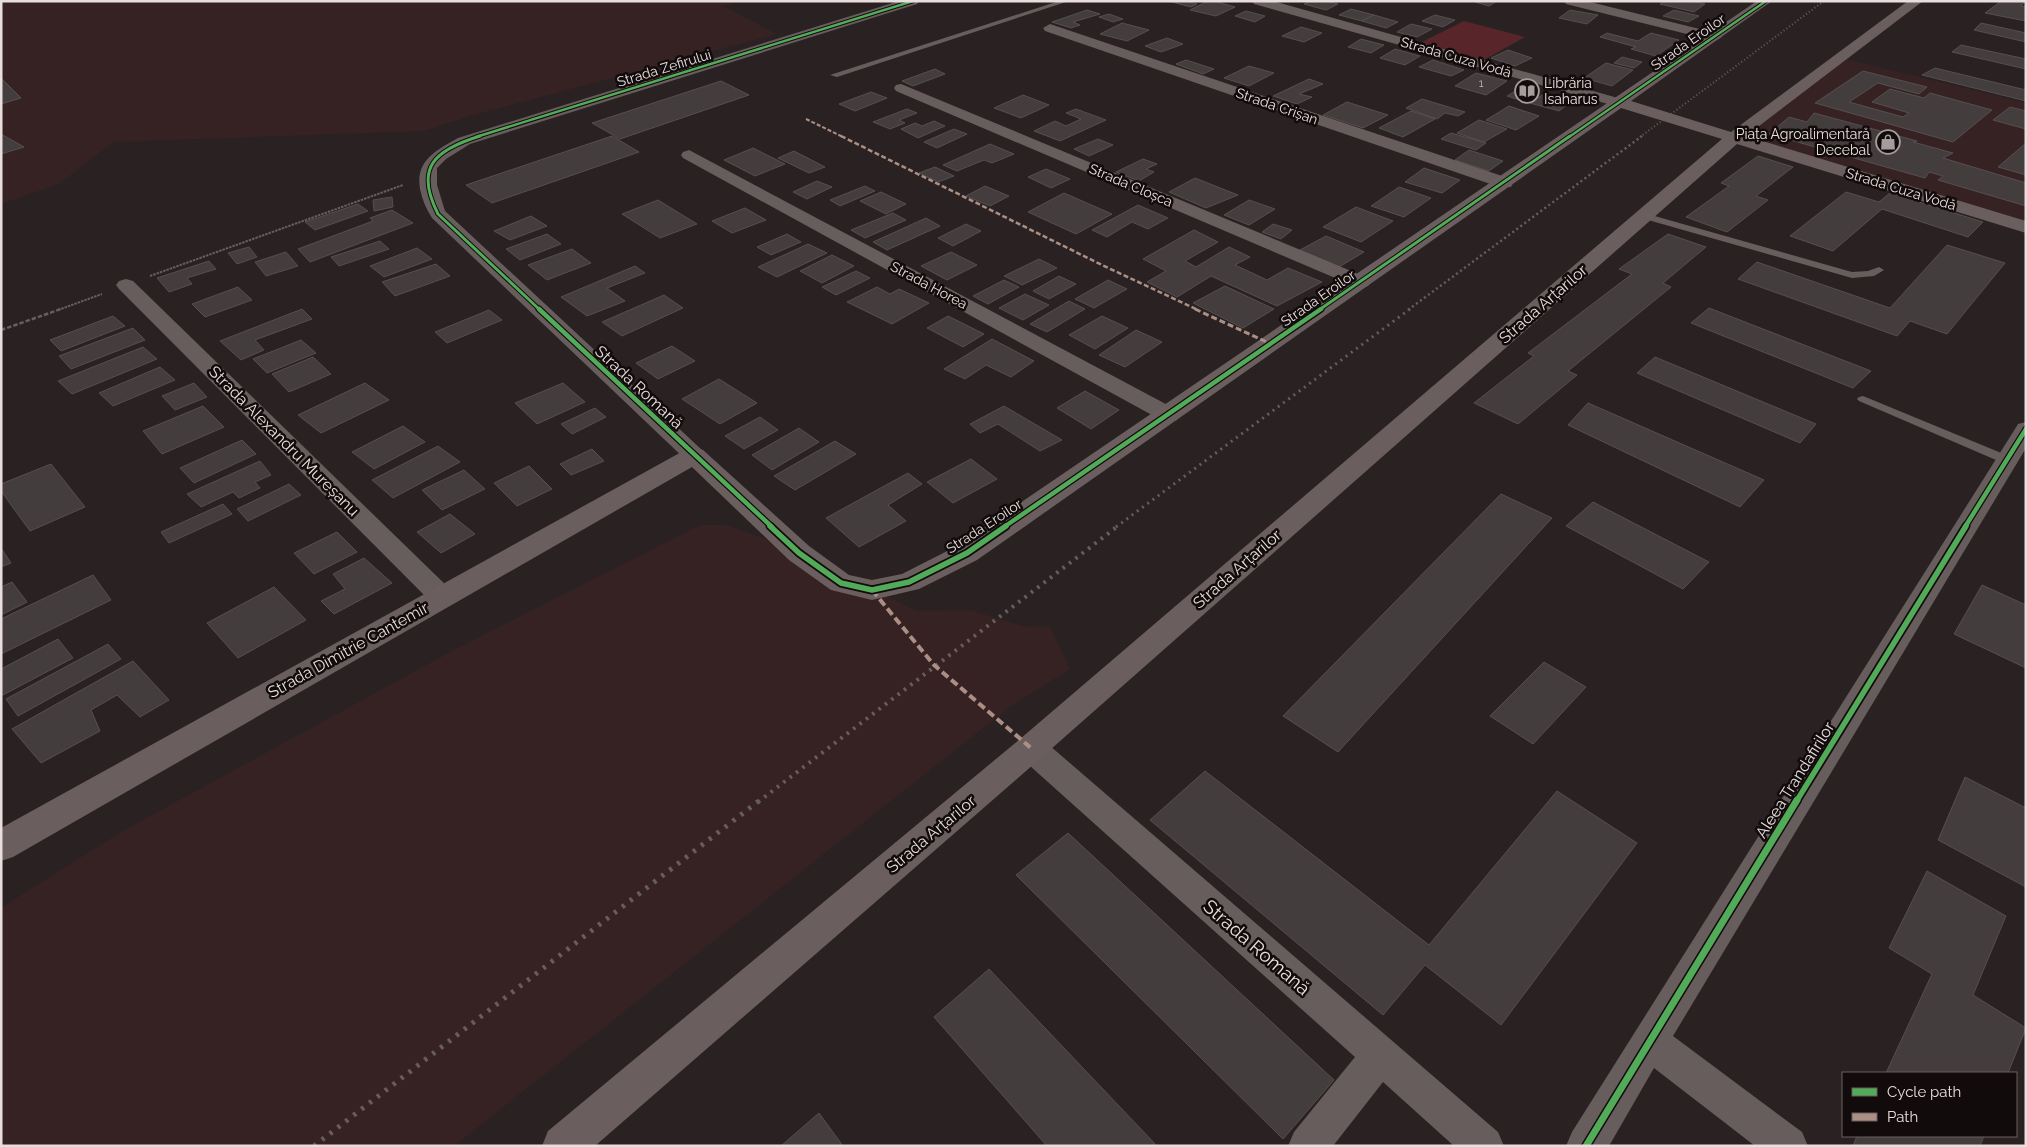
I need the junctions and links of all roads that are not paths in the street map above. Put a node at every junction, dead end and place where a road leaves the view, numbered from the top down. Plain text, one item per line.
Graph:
1 (912, 1) edge
2 (1066, 1) edge
3 (1258, 1) edge
4 (1570, 1) edge
5 (1766, 1) edge
6 (1917, 1) edge
7 (1050, 28) dead end
8 (1715, 37) junction
9 (834, 75) dead end
10 (901, 88) dead end
11 (1620, 104) junction
12 (1734, 137) junction
13 (690, 155) dead end
14 (429, 172) joint
15 (1505, 183) junction
16 (1644, 216) junction
17 (2026, 228) edge
18 (1879, 270) dead end
19 (1361, 282) junction
20 (126, 285) road end
21 (1863, 399) dead end
22 (1169, 414) junction
23 (2026, 429) edge
24 (694, 455) junction
25 (2007, 460) junction
26 (872, 590) joint
27 (442, 597) junction
28 (1031, 748) junction
29 (1, 846) edge
30 (1649, 1041) junction
31 (1380, 1055) junction
32 (564, 1146) edge
33 (1308, 1146) edge
34 (1484, 1146) edge
35 (1586, 1146) edge
36 (1788, 1146) edge

1 - 14 street, Strada Zefirului
2 - 9 lane
3 - 11 street, Strada Cuza Vodă
4 - 8 street
5 - 8 street, Strada Eroilor
6 - 12 street, Strada Arțarilor
7 - 15 street, Strada Crișan
8 - 11 street, Strada Eroilor
10 - 19 street, Strada Cloșca
11 - 12 street, Strada Cuza Vodă
11 - 15 street, Strada Eroilor
12 - 16 street, Strada Arțarilor
12 - 17 street, Strada Cuza Vodă
13 - 22 street, Strada Horea
14 - 24 street, Strada Romană
15 - 19 street, Strada Eroilor
16 - 18 lane
16 - 28 street, Strada Arțarilor
19 - 22 street, Strada Eroilor
20 - 27 street, Strada Alexandru Mureșanu
21 - 25 lane
22 - 26 street, Strada Eroilor
23 - 25 street, Aleea Trandafirilor
24 - 26 street, Strada Romană
24 - 27 street, Strada Dimitrie Cantemir
25 - 30 street, Aleea Trandafirilor
27 - 29 street, Strada Dimitrie Cantemir
28 - 31 street, Strada Romană
28 - 32 street, Strada Arțarilor
30 - 35 street, Aleea Trandafirilor
30 - 36 street
31 - 33 street
31 - 34 street, Strada Romană

